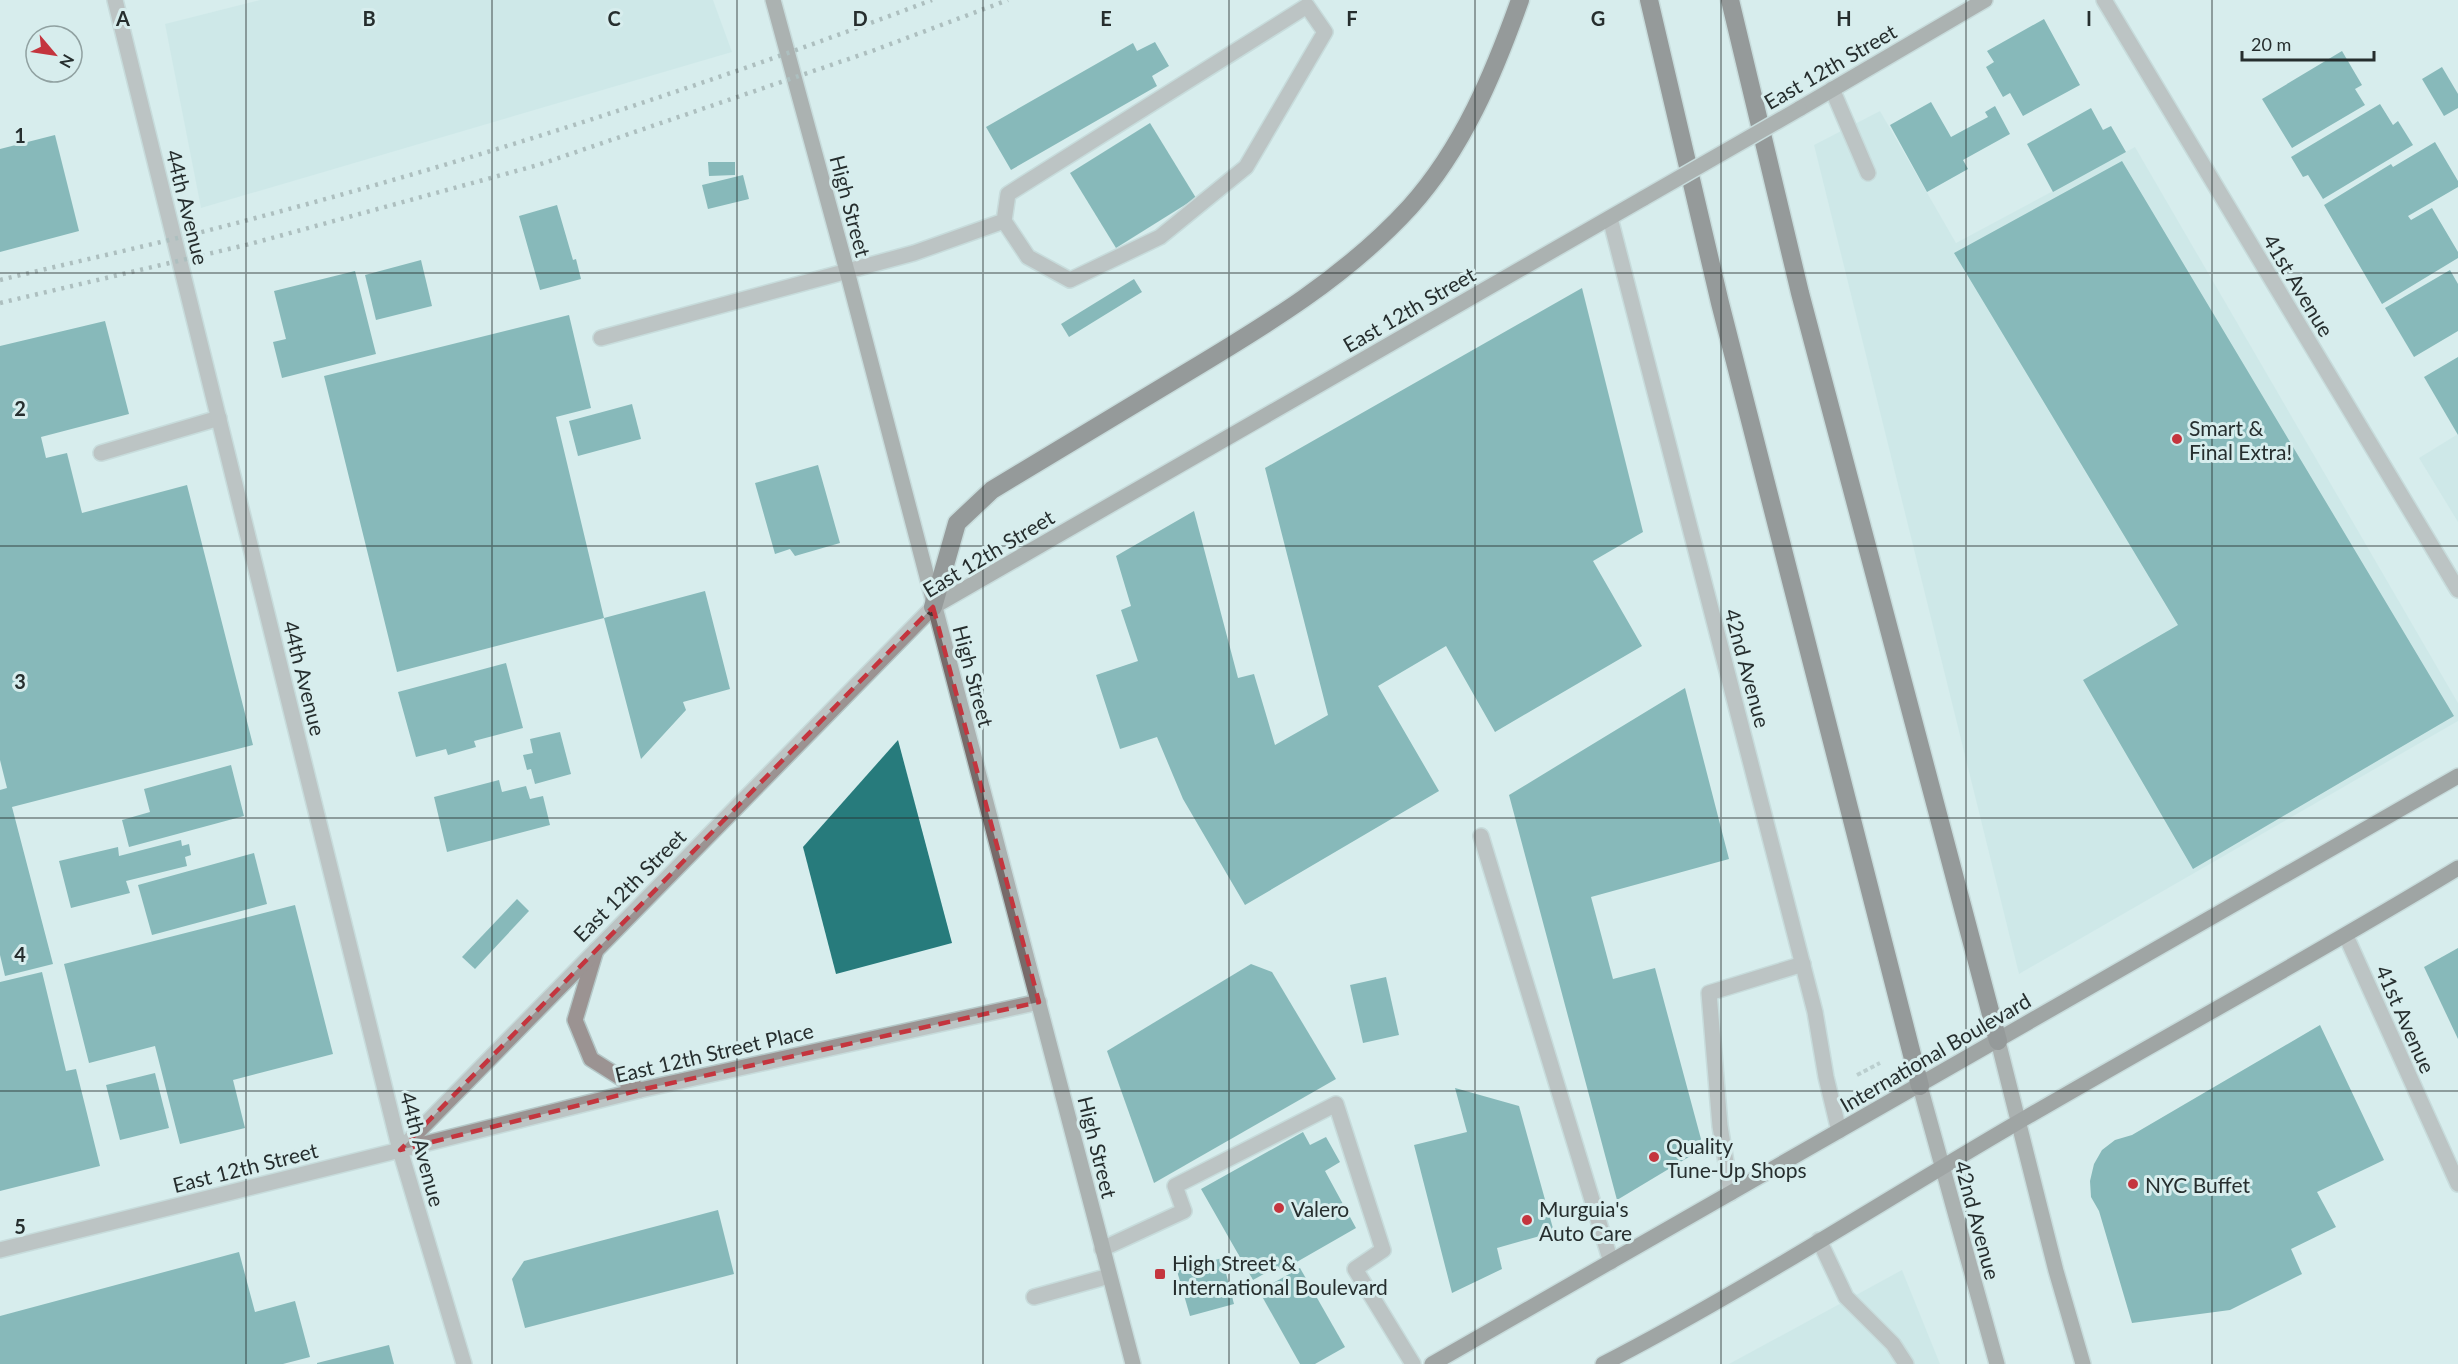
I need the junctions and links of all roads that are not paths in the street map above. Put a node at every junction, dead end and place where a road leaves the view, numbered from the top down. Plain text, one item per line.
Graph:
1 (115, 0) edge
2 (774, 0) edge
3 (1520, 0) edge
4 (1649, 0) edge
5 (1730, 0) edge
6 (1985, 0) edge
7 (2104, 0) edge
8 (1832, 89) junction
9 (1868, 173) dead end
10 (1610, 218) junction
11 (1004, 221) junction
12 (847, 271) junction
13 (601, 338) dead end
14 (219, 418) junction
15 (101, 453) dead end
16 (2458, 591) edge
17 (933, 607) junction
18 (2458, 776) edge
19 (1481, 836) dead end
20 (2458, 868) edge
21 (2346, 936) junction
22 (597, 947) junction
23 (1803, 964) junction
24 (1039, 1002) junction
25 (1998, 1041) junction
26 (1920, 1086) junction
27 (640, 1090) junction
28 (2018, 1123) junction
29 (1839, 1131) junction
30 (400, 1150) junction
31 (1942, 1167) junction
32 (2458, 1184) edge
33 (1731, 1193) junction
34 (1819, 1240) junction
35 (1102, 1249) junction
36 (0, 1250) edge
37 (1611, 1262) junction
38 (1109, 1276) junction
39 (1034, 1297) dead end
40 (464, 1364) edge
41 (1133, 1364) edge
42 (1413, 1364) edge
43 (1432, 1364) edge
44 (1603, 1364) edge
45 (1906, 1364) edge
46 (1998, 1364) edge
47 (2084, 1364) edge

1 - 14 street, 44th Avenue
2 - 12 main road, High Street
3 - 17 highway
4 - 26 highway
5 - 25 highway
6 - 8 main road, East 12th Street
7 - 16 street, 41st Avenue
8 - 9 street
8 - 10 main road, East 12th Street, bridge
10 - 17 main road, East 12th Street
10 - 23 street, 42nd Avenue
11 - 11 street
11 - 12 street
12 - 13 street
12 - 17 main road, High Street
14 - 15 street
14 - 30 street, 44th Avenue
17 - 22 street, East 12th Street
17 - 24 main road, High Street
18 - 25 main road, International Boulevard
19 - 37 street
20 - 21 main road
21 - 28 main road
21 - 32 street, 41st Avenue
22 - 27 street
22 - 30 street, East 12th Street
23 - 29 street, 42nd Avenue
23 - 33 street
24 - 27 street, East 12th Street Place
24 - 35 main road, High Street
25 - 26 main road, International Boulevard
25 - 28 main road
26 - 29 main road, International Boulevard
26 - 31 main road, 42nd Avenue
27 - 30 street, East 12th Street Place
28 - 31 main road
28 - 47 main road
29 - 33 main road, International Boulevard
30 - 36 street, East 12th Street
30 - 40 street, 44th Avenue
31 - 34 main road
31 - 46 main road, 42nd Avenue
33 - 37 main road, International Boulevard
34 - 44 main road
34 - 45 street
35 - 38 main road, High Street
35 - 42 street
37 - 43 main road, International Boulevard
38 - 39 street
38 - 41 main road, High Street

